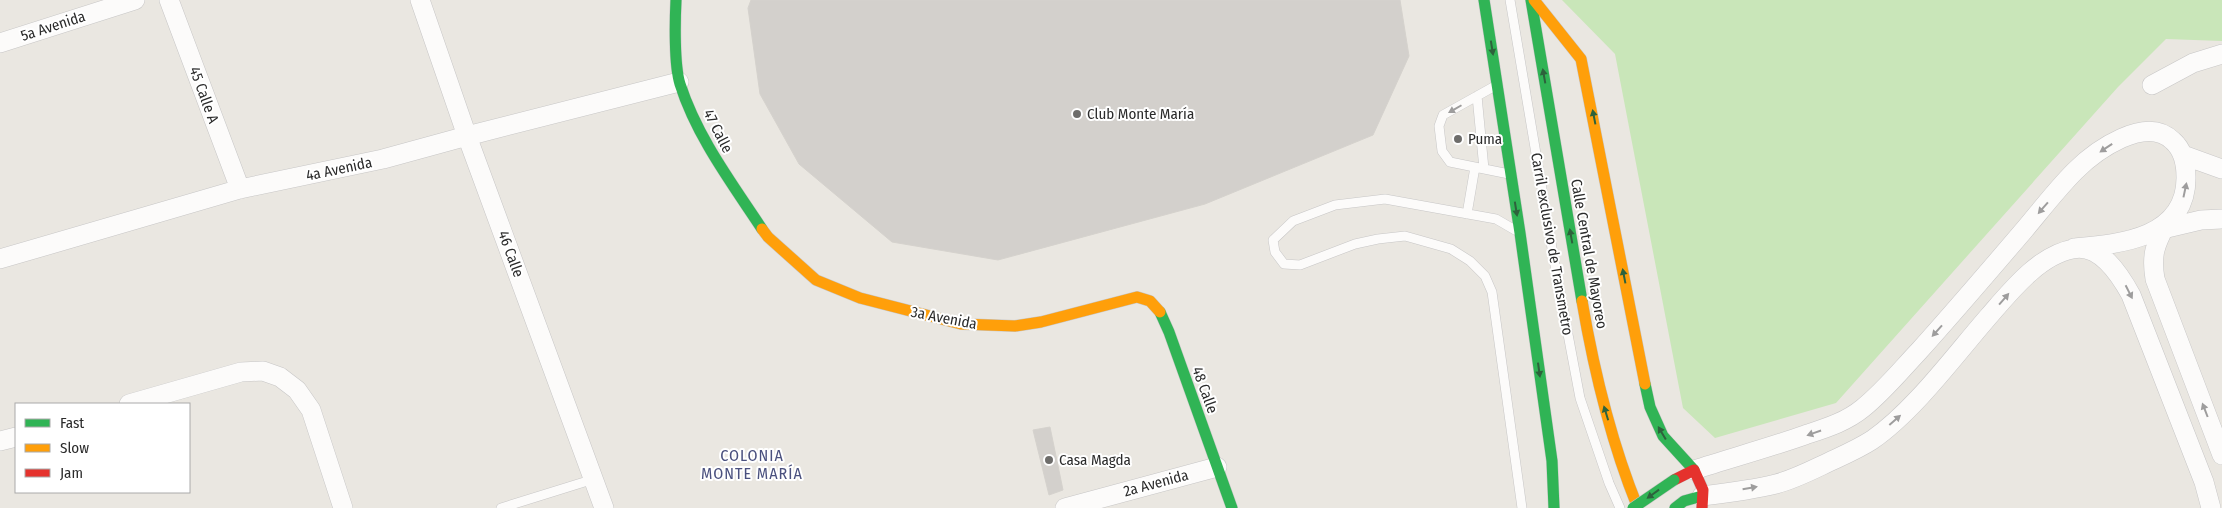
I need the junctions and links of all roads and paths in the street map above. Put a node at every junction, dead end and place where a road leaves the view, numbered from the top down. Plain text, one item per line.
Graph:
1 (135, 0) edge
2 (169, 0) edge
3 (420, 0) edge
4 (676, 0) edge
5 (1484, 0) edge
6 (1510, 0) edge
7 (1533, 0) edge
8 (0, 43) edge
9 (2222, 54) edge
10 (680, 82) junction
11 (1497, 85) junction
12 (2152, 86) dead end
13 (1477, 96) junction
14 (467, 136) junction
15 (2183, 155) junction
16 (1480, 168) junction
17 (2222, 169) edge
18 (1511, 174) junction
19 (240, 189) junction
20 (1467, 214) junction
21 (2222, 219) edge
22 (2165, 226) junction
23 (1520, 233) junction
24 (768, 237) joint
25 (2074, 248) junction
26 (0, 258) edge
27 (1137, 297) joint
28 (132, 403) edge
29 (15, 437) edge
30 (0, 441) edge
31 (2222, 455) edge
32 (1217, 467) junction
33 (1694, 470) junction
34 (594, 479) junction
35 (1691, 503) edge
36 (343, 508) edge
37 (501, 508) edge
38 (604, 508) edge
39 (1065, 508) edge
40 (1232, 508) edge
41 (1522, 508) edge
42 (1554, 508) edge
43 (1620, 508) edge
44 (1633, 508) edge
45 (1638, 508) edge
46 (2211, 508) edge

1 - 8 street, 5a Avenida
2 - 19 street, 45 Calle A
3 - 14 street, 46 Calle
4 - 10 main road, 47 Calle
5 -> 11 main road
6 - 43 lane, Carril exclusivo de Transmetro
33 -> 7 main road
45 -> 7 main road, Calle Central de Mayoreo
9 - 12 street
10 - 14 street, 4a Avenida
10 - 24 main road, 47 Calle
11 - 13 lane
11 - 18 main road
13 - 16 lane
13 -> 16 lane
14 - 19 street, 4a Avenida
14 - 34 street, 46 Calle
15 - 17 street
22 -> 15 street
15 -> 33 street
16 - 18 lane
16 - 20 lane
18 -> 23 main road
19 - 26 street, 4a Avenida
20 - 23 lane
20 - 41 lane
21 - 22 street
22 - 25 street
31 -> 22 street
23 -> 42 main road
24 - 27 main road, 3a Avenida
35 -> 25 street
25 -> 46 street
27 - 32 main road, 48 Calle
28 - 36 street
29 - 30 street
32 - 39 street, 2a Avenida
32 - 40 main road, 48 Calle
33 - 35 main road
33 -> 44 main road, bridge
34 - 37 lane
34 - 38 street, 46 Calle

